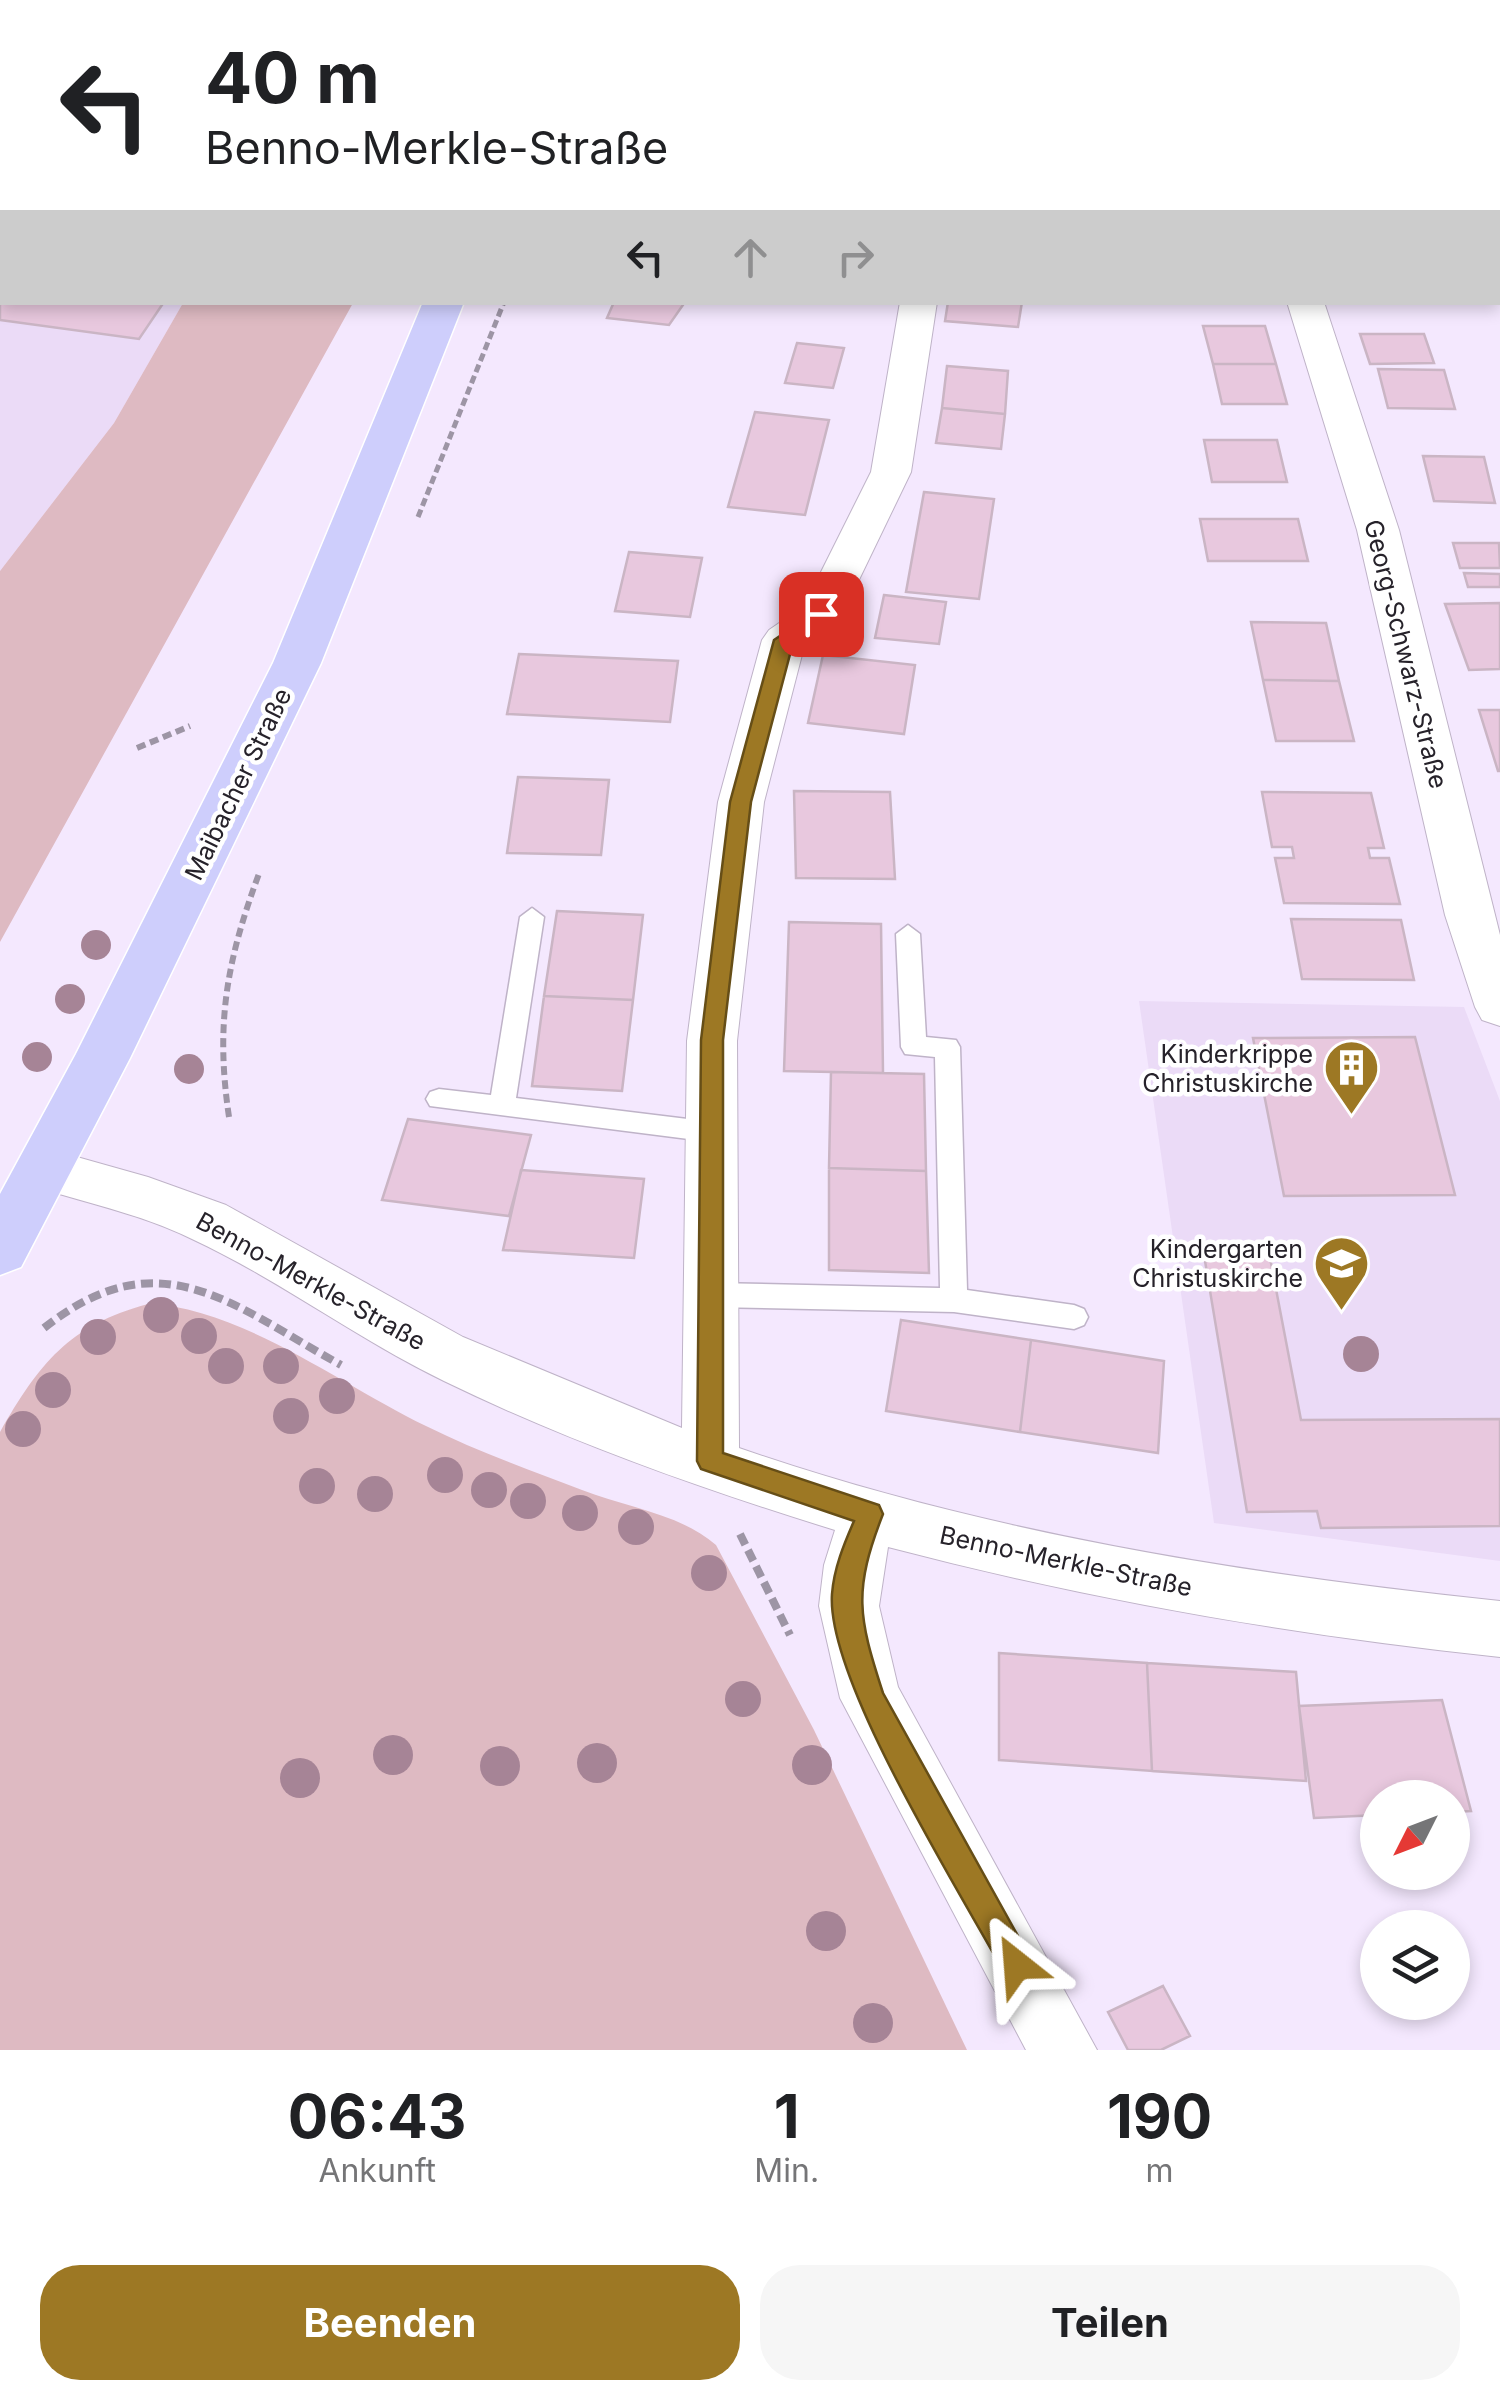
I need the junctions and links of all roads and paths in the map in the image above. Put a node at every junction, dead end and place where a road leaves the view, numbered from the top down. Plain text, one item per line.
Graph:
1 (443, 305) edge
2 (919, 305) edge
3 (1306, 305) edge
4 (190, 726) dead end
5 (137, 748) dead end
6 (532, 918) dead end
7 (908, 934) dead end
8 (1500, 1007) edge
9 (439, 1100) dead end
10 (502, 1107) junction
11 (712, 1132) junction
12 (46, 1169) junction
13 (0, 1250) edge
14 (713, 1295) junction
15 (954, 1300) junction
16 (1074, 1316) dead end
17 (710, 1461) junction
18 (870, 1514) junction
19 (732, 1520) dead end
20 (1500, 1629) edge
21 (792, 1638) dead end
22 (1063, 2050) edge

1 - 12 main road, Maibacher Straße
2 - 11 street
3 - 8 street, Georg-Schwarz-Straße
4 - 5 path
6 - 10 lane
7 - 15 lane
9 - 10 lane
10 - 11 lane
11 - 14 street
12 - 13 main road, Maibacher Straße
12 - 17 street, Benno-Merkle-Straße
14 - 15 lane
14 - 17 street
15 - 16 lane
17 - 18 street, Benno-Merkle-Straße
18 - 20 street, Benno-Merkle-Straße
18 - 22 street
19 - 21 path

